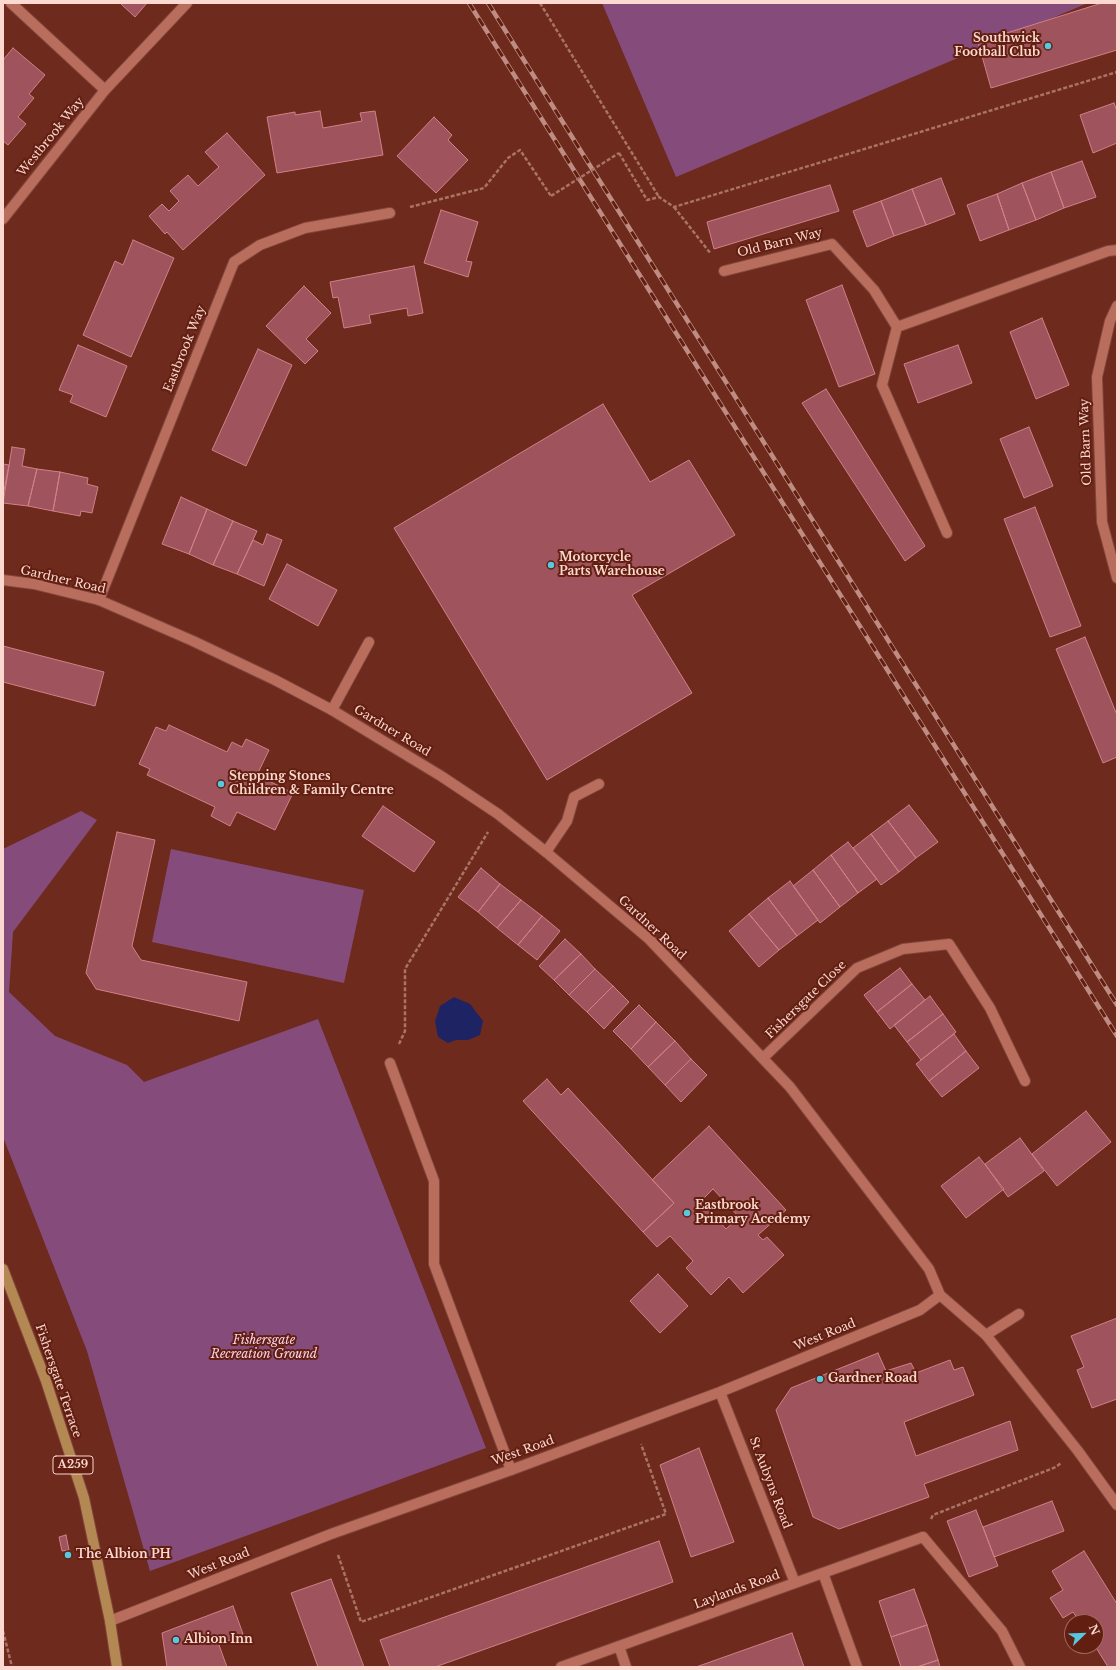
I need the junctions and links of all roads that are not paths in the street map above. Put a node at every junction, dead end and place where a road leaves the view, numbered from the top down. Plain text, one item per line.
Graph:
1 (11, 3) edge
2 (187, 3) edge
3 (105, 90) junction
4 (390, 213) road end
5 (3, 219) edge
6 (1117, 250) edge
7 (724, 271) road end
8 (1117, 306) edge
9 (897, 327) junction
10 (947, 533) dead end
11 (1117, 578) edge
12 (3, 580) edge
13 (99, 600) junction
14 (369, 642) dead end
15 (332, 710) junction
16 (599, 784) dead end
17 (546, 852) junction
18 (763, 1058) junction
19 (390, 1063) road end
20 (1025, 1081) dead end
21 (3, 1270) edge
22 (940, 1294) junction
23 (1019, 1314) dead end
24 (986, 1335) junction
25 (720, 1392) junction
26 (511, 1470) junction
27 (1117, 1505) edge
28 (823, 1573) junction
29 (795, 1583) junction
30 (110, 1621) junction
31 (619, 1646) junction
32 (118, 1667) edge
33 (561, 1667) edge
34 (626, 1667) edge
35 (857, 1667) edge
36 (1020, 1667) edge

1 - 3 street
2 - 3 street, Westbrook Way
3 - 5 street, Westbrook Way
4 - 13 street, Eastbrook Way
6 - 9 street
7 - 9 street, Old Barn Way
8 - 11 street, Old Barn Way
9 - 10 street
12 - 13 street, Gardner Road
13 - 15 street, Gardner Road
14 - 15 street
15 - 17 street, Gardner Road
16 - 17 street
17 - 18 street, Gardner Road
18 - 20 street, Fishersgate Close
18 - 22 street, Gardner Road
19 - 26 street
21 - 30 main road, Fishersgate Terrace / A259
22 - 24 street, Gardner Road
22 - 25 street, West Road
23 - 24 street
24 - 27 street, Gardner Road
25 - 26 street, West Road
25 - 29 street, St Aubyns Road
26 - 30 street, West Road
28 - 29 street, Laylands Road
28 - 35 street
28 - 36 street, Laylands Road
29 - 31 street, Laylands Road
30 - 32 main road, Fishersgate Terrace / A259
31 - 33 street, Laylands Road
31 - 34 street

